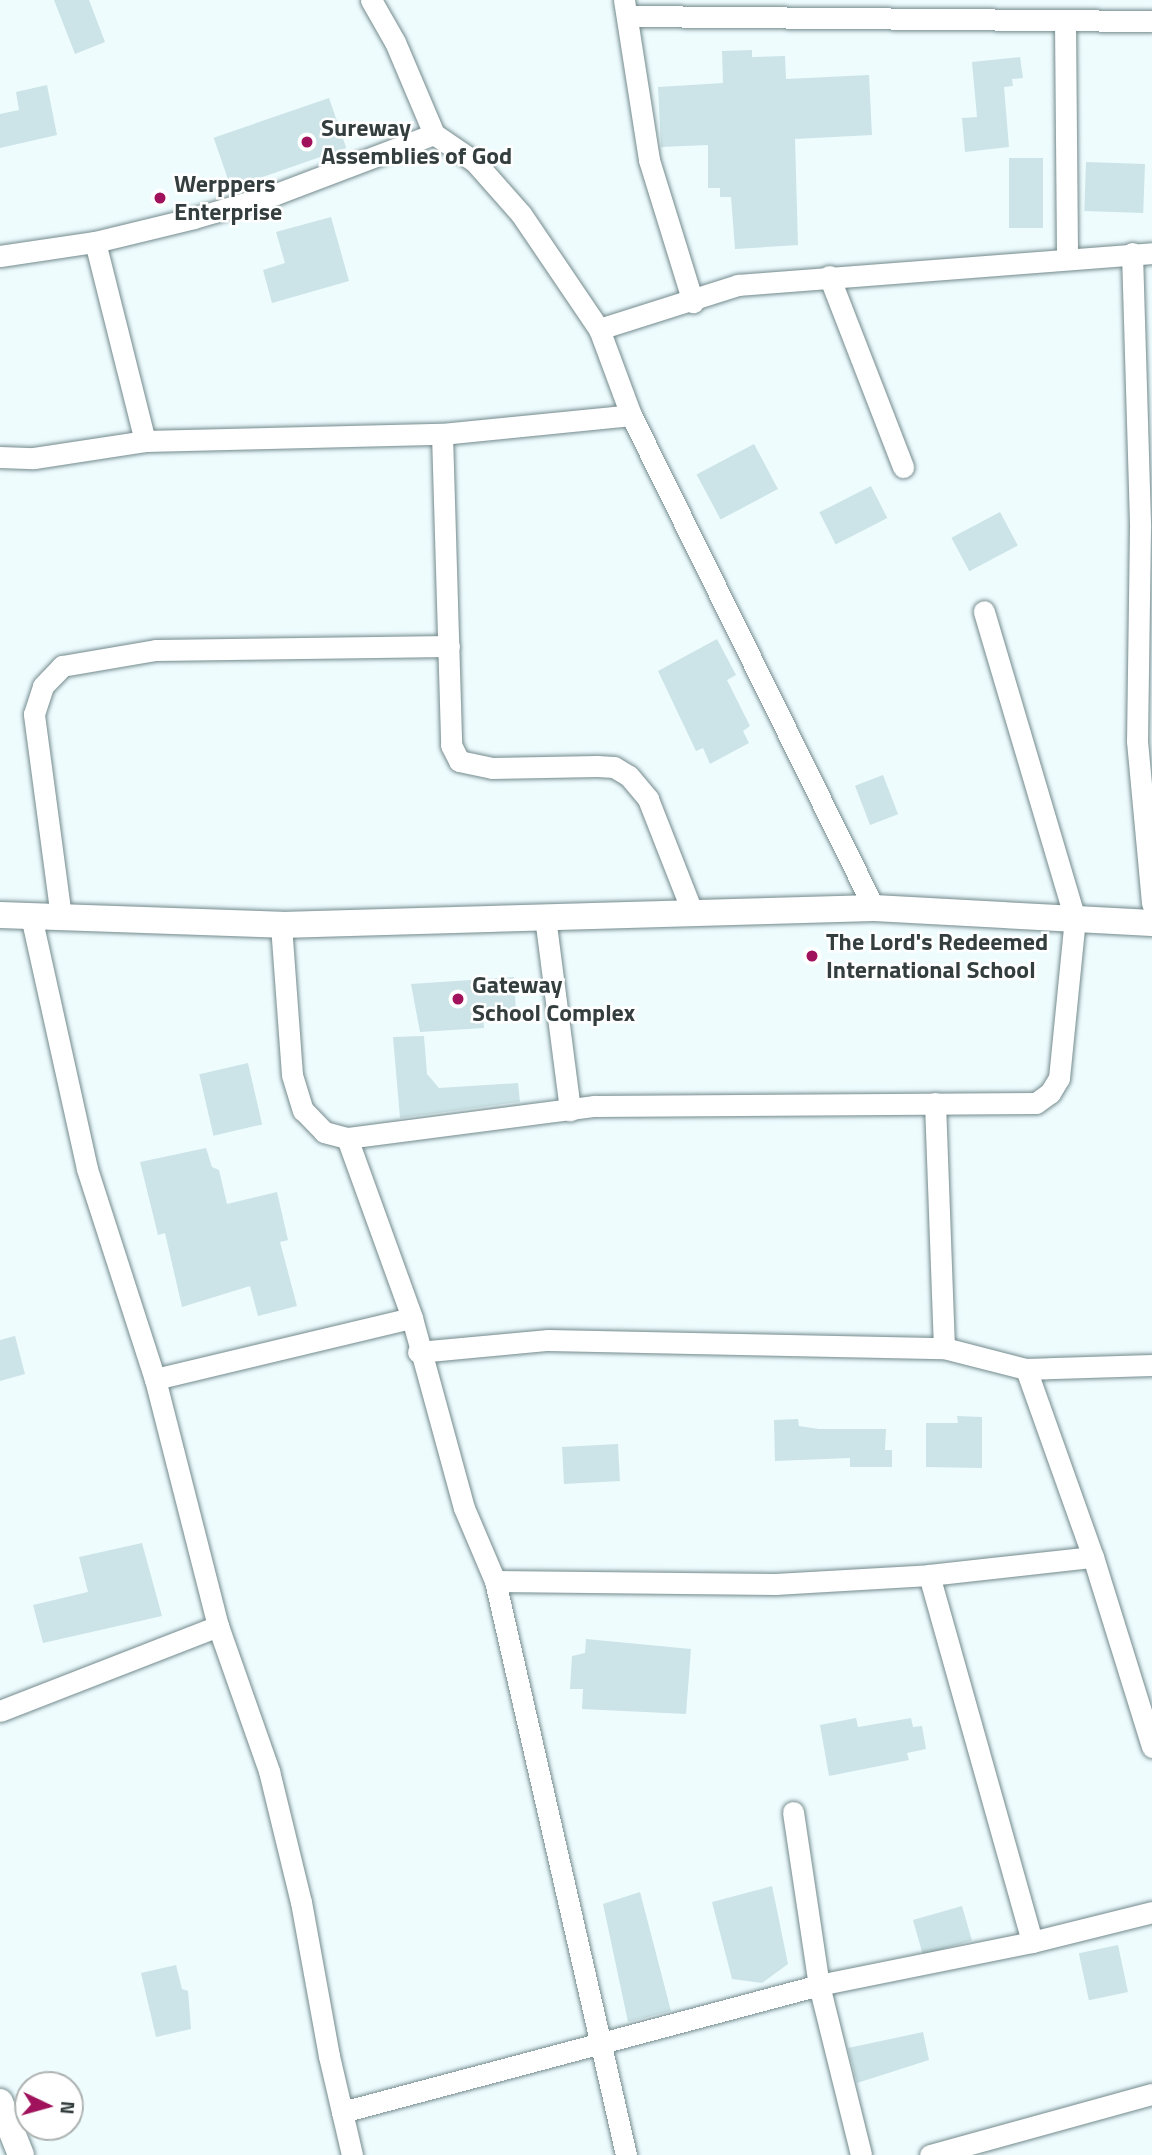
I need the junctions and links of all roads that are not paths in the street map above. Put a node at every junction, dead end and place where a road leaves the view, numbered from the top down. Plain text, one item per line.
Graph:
1 (377, 1) edge
2 (627, 8) edge
3 (967, 10) edge
4 (1152, 21) edge
5 (1065, 22) junction
6 (434, 134) junction
7 (94, 242) junction
8 (1142, 253) edge
9 (0, 256) edge
10 (1067, 258) junction
11 (829, 276) junction
12 (693, 302) junction
13 (599, 329) junction
14 (631, 415) junction
15 (442, 434) junction
16 (145, 441) junction
17 (0, 457) edge
18 (903, 467) dead end
19 (1146, 528) edge
20 (984, 611) dead end
21 (449, 646) junction
22 (1152, 903) edge
23 (874, 908) junction
24 (692, 911) junction
25 (0, 915) edge
26 (31, 916) junction
27 (61, 917) junction
28 (545, 918) junction
29 (1075, 919) junction
30 (1152, 923) edge
31 (281, 925) junction
32 (935, 1103) junction
33 (570, 1110) junction
34 (347, 1138) junction
35 (412, 1318) junction
36 (944, 1349) junction
37 (418, 1352) junction
38 (1152, 1365) edge
39 (1026, 1369) junction
40 (155, 1379) junction
41 (1093, 1557) junction
42 (929, 1575) junction
43 (495, 1581) junction
44 (218, 1626) junction
45 (0, 1712) edge
46 (1152, 1747) edge
47 (793, 1812) dead end
48 (1152, 1912) edge
49 (1032, 1942) junction
50 (819, 1985) junction
51 (600, 2047) junction
52 (1152, 2094) edge
53 (0, 2102) edge
54 (342, 2112) junction
55 (21, 2155) edge
56 (352, 2155) edge
57 (626, 2155) edge
58 (861, 2155) edge
59 (930, 2155) edge

1 - 6 street
2 - 3 street
2 - 12 street
3 - 5 street
4 - 5 street
5 - 10 street
6 - 7 street
6 - 13 street
7 - 9 street
7 - 16 street
8 - 10 street
8 - 19 street
10 - 11 street
11 - 12 street
11 - 18 street
12 - 13 street
13 - 14 street
14 - 15 street
14 - 23 street
15 - 16 street
15 - 21 street
16 - 17 street
19 - 22 street
20 - 29 street
21 - 24 street
21 - 27 street
23 - 24 street
23 - 29 street
24 - 28 street
25 - 26 street
26 - 27 street
26 - 40 street
27 - 31 street
28 - 31 street
28 - 33 street
29 - 30 street
29 - 32 street
31 - 34 street
32 - 33 street
32 - 36 street
33 - 34 street
34 - 35 street
35 - 37 street
35 - 40 street
36 - 37 street
36 - 39 street
37 - 43 street
38 - 39 street
39 - 41 street
40 - 44 street
41 - 42 street
41 - 46 street
42 - 43 street
42 - 49 street
43 - 51 street
44 - 45 street
44 - 54 street
47 - 50 street
48 - 49 street
49 - 50 street
50 - 51 street
50 - 58 street
51 - 54 street
51 - 57 street
52 - 59 street
53 - 55 street
54 - 56 street

